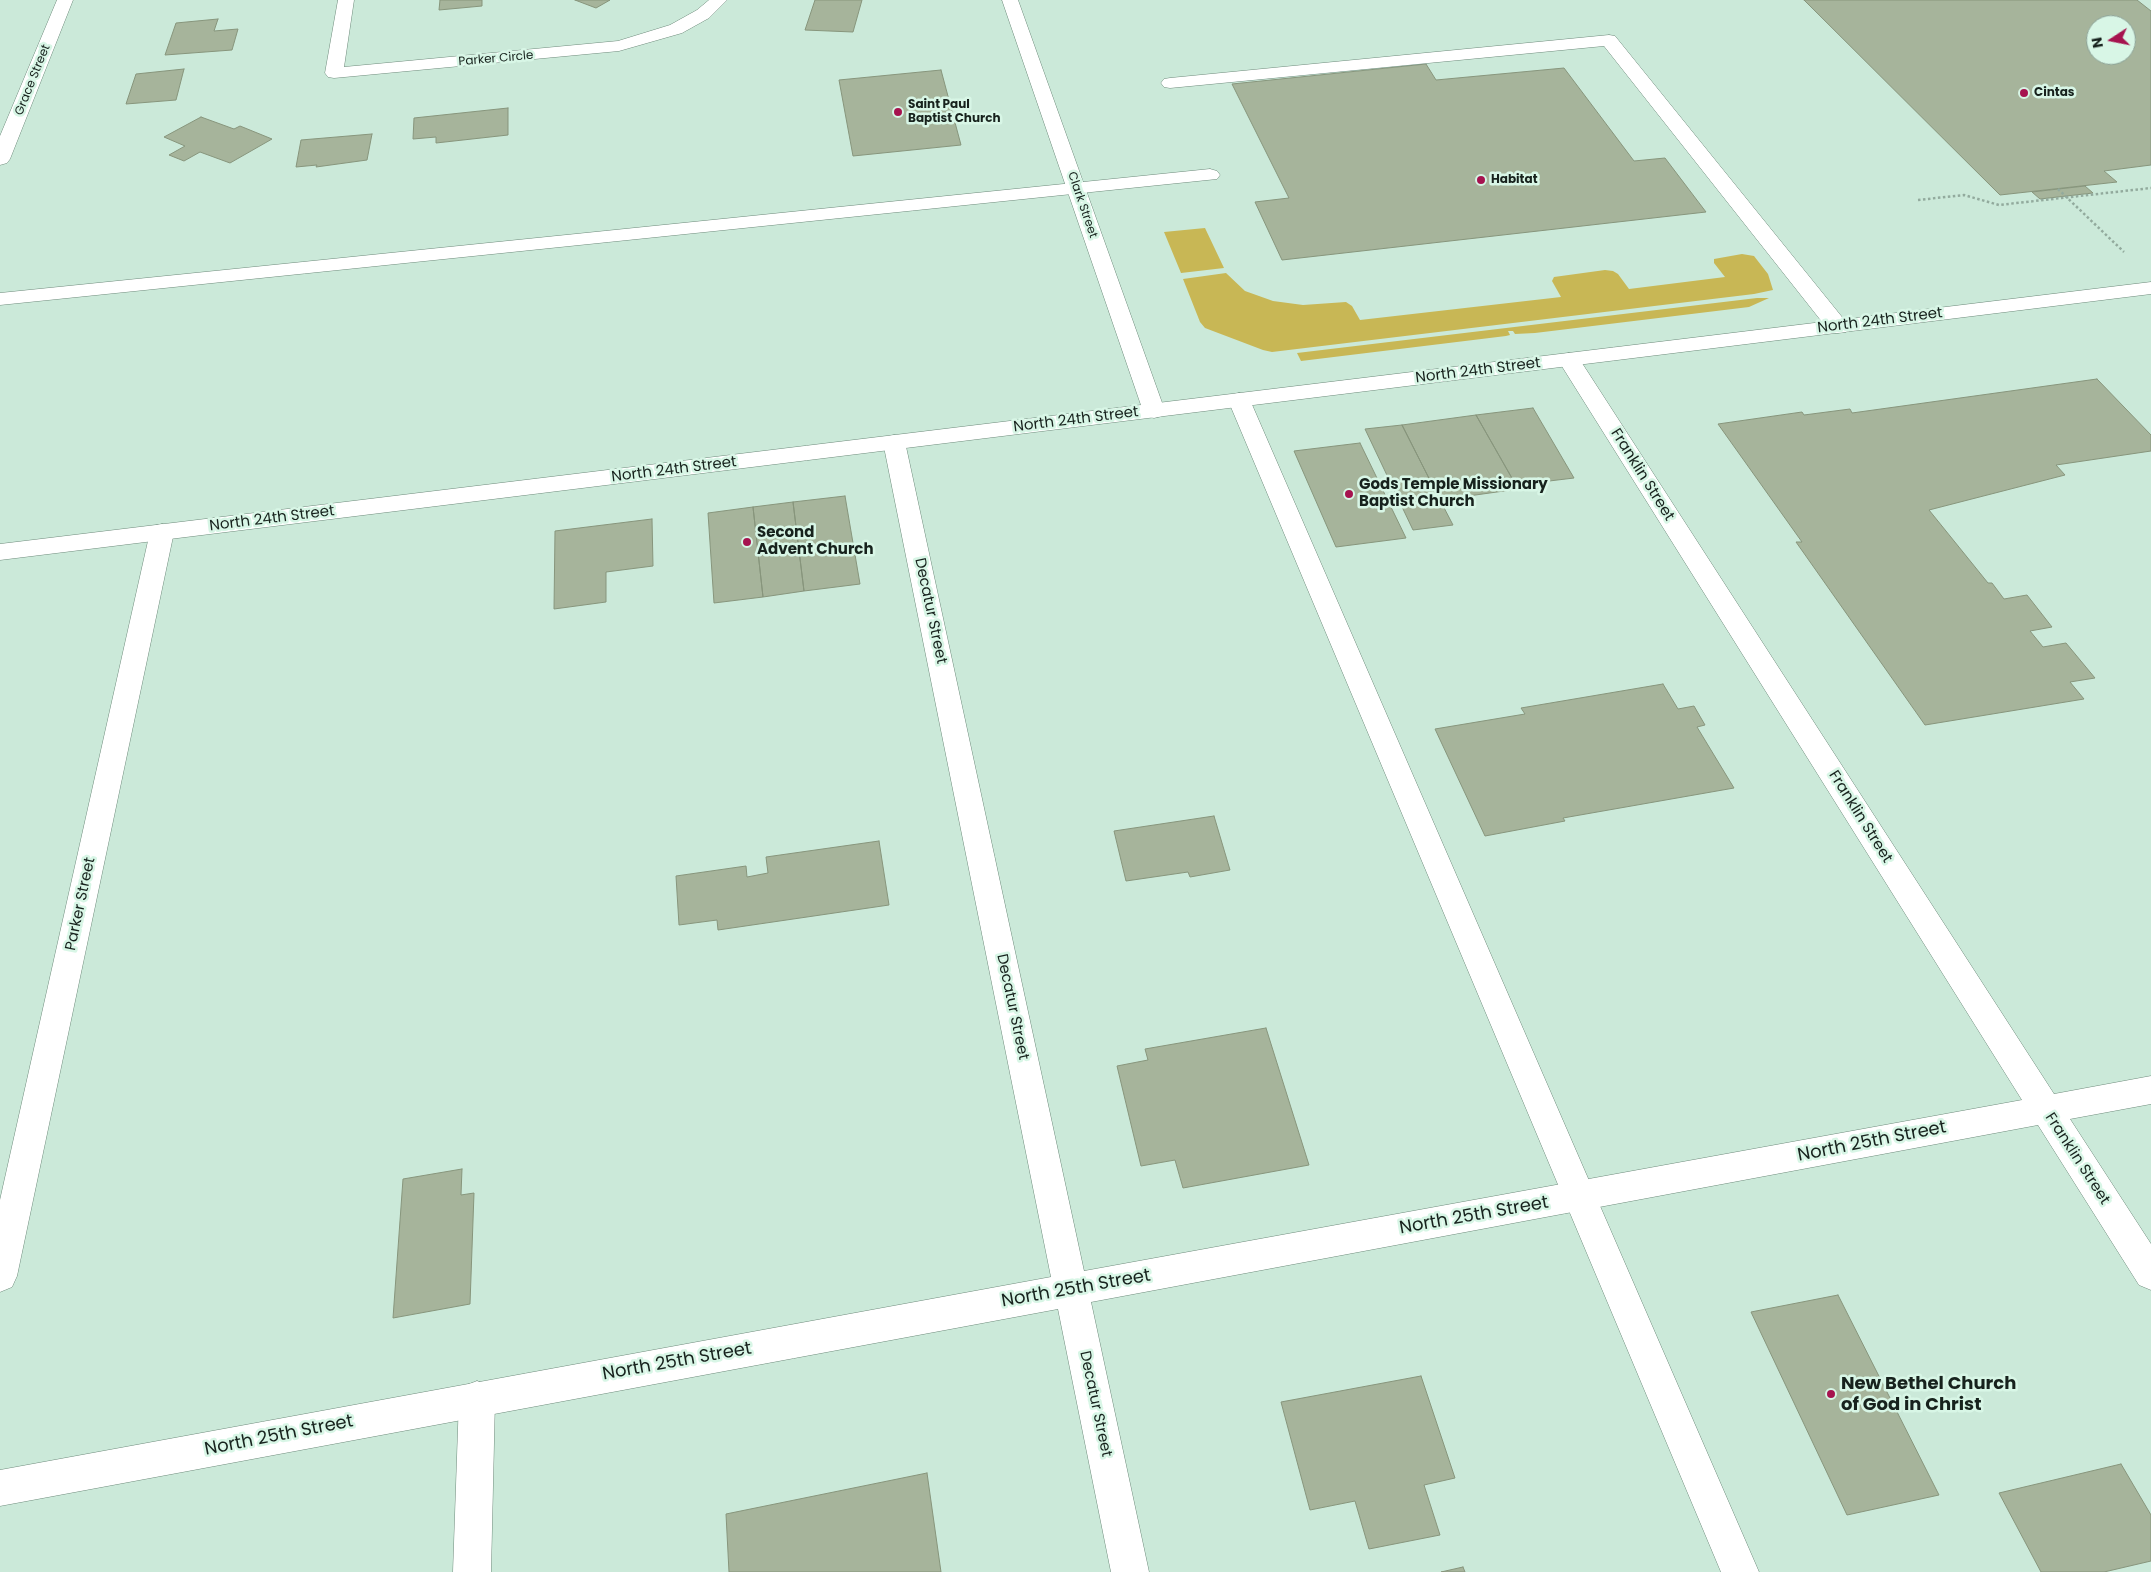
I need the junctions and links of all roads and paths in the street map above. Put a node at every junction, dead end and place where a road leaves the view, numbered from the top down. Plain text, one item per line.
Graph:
1 (65, 0) edge
2 (346, 0) edge
3 (719, 0) edge
4 (1010, 0) edge
5 (1170, 83) dead end
6 (0, 159) edge
7 (1210, 175) dead end
8 (1076, 188) junction
9 (2151, 188) edge
10 (2058, 189) dead end
11 (2067, 197) junction
12 (1918, 200) dead end
13 (2124, 252) dead end
14 (2151, 288) edge
15 (0, 299) edge
16 (1838, 326) junction
17 (1569, 360) junction
18 (1239, 400) junction
19 (1154, 411) junction
20 (894, 442) junction
21 (162, 532) junction
22 (0, 552) edge
23 (2151, 1090) edge
24 (2046, 1109) junction
25 (1579, 1196) junction
26 (2151, 1274) edge
27 (0, 1276) edge
28 (1070, 1290) junction
29 (477, 1399) junction
30 (0, 1488) edge
31 (472, 1572) edge
32 (1130, 1572) edge
33 (1740, 1572) edge

1 - 6 street, Grace Street
2 - 3 street, Parker Circle
4 - 8 street, Clark Street
5 - 16 street
7 - 8 street
8 - 15 street
8 - 19 street, Clark Street
9 - 11 path
10 - 11 path
11 - 12 path
11 - 13 path
14 - 16 street, North 24th Street
16 - 17 street, North 24th Street
17 - 18 street, North 24th Street
17 - 24 street, Franklin Street
18 - 19 street, North 24th Street
18 - 25 street
19 - 20 street, North 24th Street
20 - 21 street, North 24th Street
20 - 28 street, Decatur Street
21 - 22 street, North 24th Street
21 - 27 street, Parker Street
23 - 24 street, North 25th Street
24 - 25 street, North 25th Street
24 - 26 street, Franklin Street
25 - 28 street, North 25th Street
25 - 33 street
28 - 29 street, North 25th Street
28 - 32 street, Decatur Street
29 - 30 street, North 25th Street
29 - 31 street

